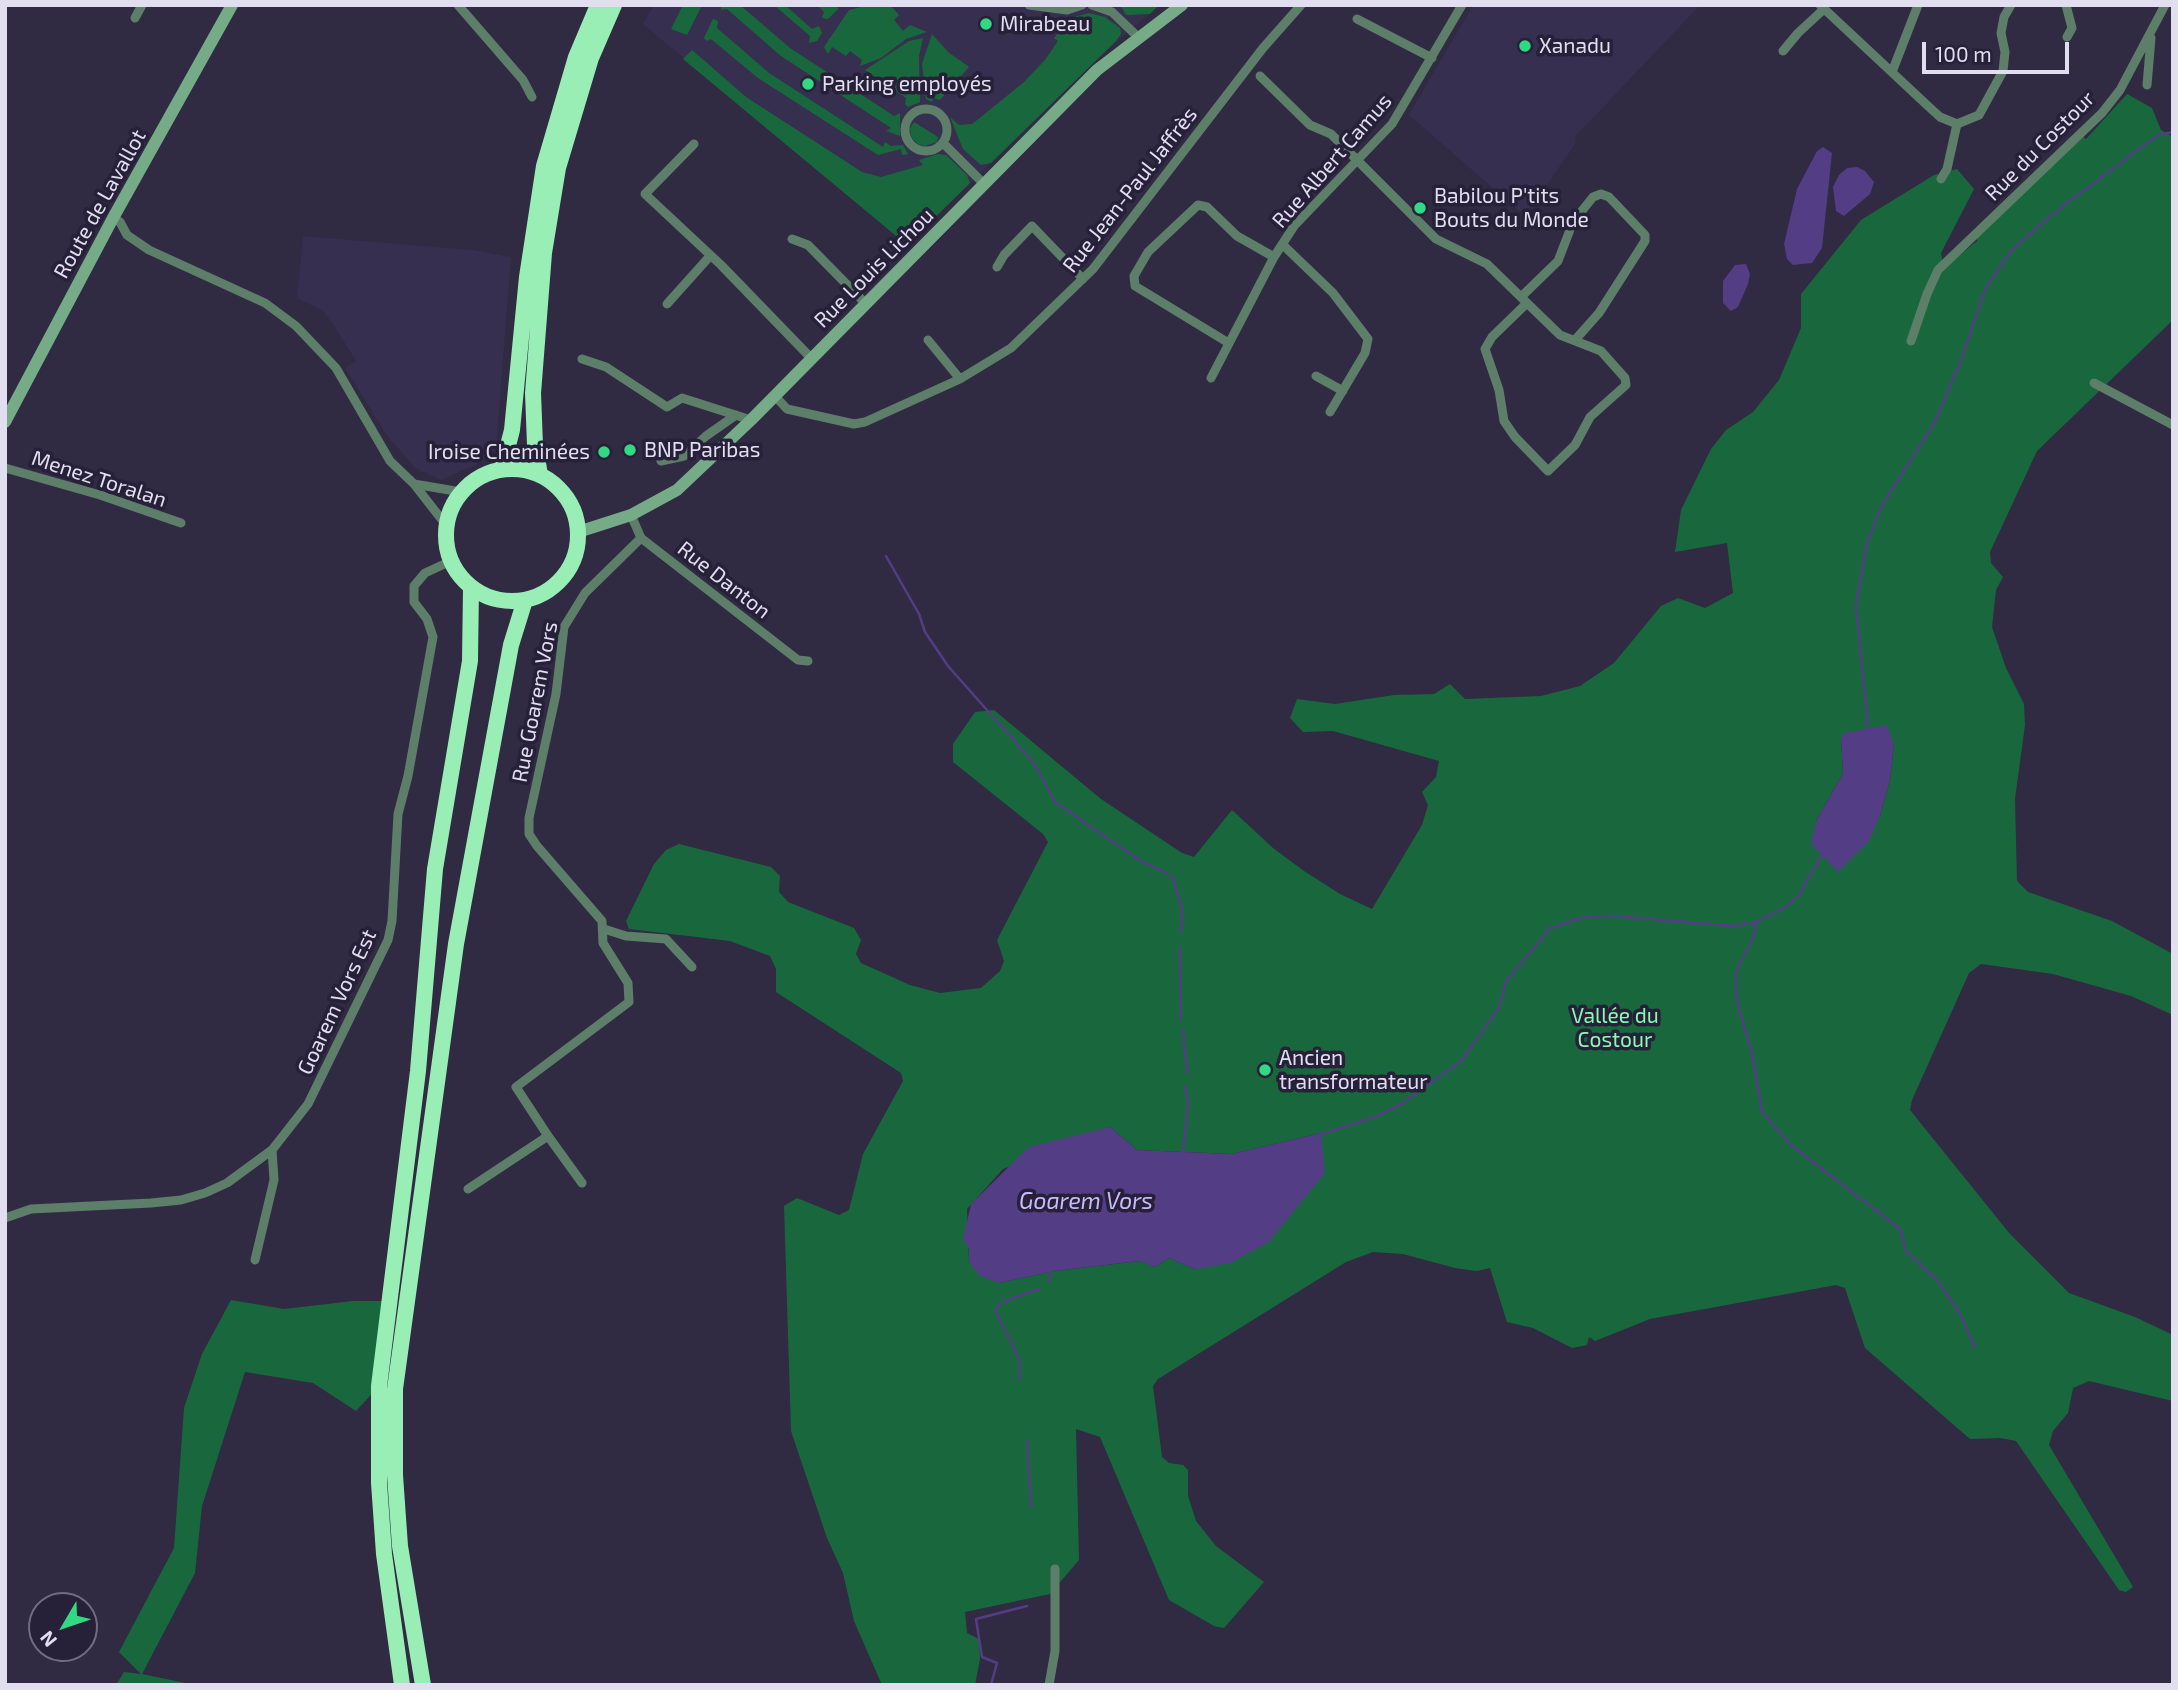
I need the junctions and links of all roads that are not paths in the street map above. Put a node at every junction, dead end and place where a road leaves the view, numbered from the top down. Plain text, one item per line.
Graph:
1 (142, 5) edge
2 (232, 5) edge
3 (458, 5) edge
4 (598, 5) edge
5 (614, 5) edge
6 (1029, 5) edge
7 (1082, 5) edge
8 (1092, 5) edge
9 (1182, 5) edge
10 (1301, 5) edge
11 (1462, 5) edge
12 (1917, 5) edge
13 (2011, 5) edge
14 (2066, 5) edge
15 (2165, 5) edge
16 (1822, 7) edge
17 (135, 18) dead end
18 (1357, 19) dead end
19 (2152, 32) junction
20 (1138, 37) junction
21 (2067, 37) dead end
22 (1783, 51) dead end
23 (1432, 58) junction
24 (1892, 72) junction
25 (1260, 76) dead end
26 (2147, 85) dead end
27 (533, 97) dead end
28 (1957, 124) junction
29 (943, 143) junction
30 (694, 144) dead end
31 (1359, 162) junction
32 (1941, 179) dead end
33 (984, 184) junction
34 (113, 218) junction
35 (792, 239) dead end
36 (1283, 245) junction
37 (710, 256) junction
38 (1274, 257) junction
39 (997, 267) dead end
40 (1083, 279) junction
41 (1524, 300) junction
42 (667, 304) dead end
43 (866, 304) junction
44 (928, 340) dead end
45 (1576, 340) junction
46 (1911, 341) dead end
47 (1227, 342) junction
48 (582, 359) dead end
49 (811, 359) junction
50 (1316, 376) dead end
51 (1211, 378) dead end
52 (960, 379) junction
53 (2094, 383) dead end
54 (1343, 391) junction
55 (775, 396) junction
56 (1330, 412) dead end
57 (736, 415) junction
58 (751, 421) junction
59 (5, 422) edge
60 (2173, 425) edge
61 (661, 461) dead end
62 (5, 468) edge
63 (502, 469) junction
64 (540, 475) junction
65 (414, 484) junction
66 (461, 492) junction
67 (631, 515) junction
68 (181, 523) dead end
69 (446, 525) junction
70 (578, 532) junction
71 (641, 538) junction
72 (451, 561) junction
73 (471, 588) junction
74 (525, 600) junction
75 (808, 661) dead end
76 (604, 929) junction
77 (692, 967) dead end
78 (548, 1136) junction
79 (272, 1150) junction
80 (582, 1183) dead end
81 (468, 1189) dead end
82 (5, 1218) edge
83 (255, 1260) dead end
84 (1055, 1569) dead end
85 (404, 1685) edge
86 (425, 1685) edge
87 (1049, 1685) edge

1 - 17 street
2 - 34 main road, Route de Lavallot
3 - 27 street
4 - 63 highway
5 - 64 highway
6 - 7 street
8 - 20 street
9 - 20 main road, Rue Louis Lichou
10 - 40 street, Rue Jean-Paul Jaffrès
11 - 23 street, Rue Albert Camus
12 - 24 street
13 - 28 street
14 - 21 street
15 - 19 street, Rue du Costour
16 - 22 street
16 - 24 street
18 - 23 street
19 - 26 street
19 - 46 street, Rue du Costour
20 - 33 main road, Rue Louis Lichou
23 - 31 street, Rue Albert Camus
24 - 28 street
25 - 31 street
28 - 32 street
29 - 29 street
29 - 33 street
30 - 37 street
31 - 36 street, Rue Albert Camus
31 - 41 street
33 - 43 main road, Rue Louis Lichou
34 - 59 main road, Route de Lavallot
34 - 65 street
35 - 43 street
36 - 38 street, Rue Albert Camus
36 - 54 street
37 - 42 street
37 - 49 street
38 - 47 street, Rue Albert Camus
38 - 47 street
39 - 40 street
40 - 52 street, Rue Jean-Paul Jaffrès
41 - 45 street
41 - 45 street
41 - 45 street
43 - 49 main road, Rue Louis Lichou
44 - 52 street
47 - 51 street, Rue Albert Camus
48 - 57 street
49 - 55 main road, Rue Louis Lichou
50 - 54 street
52 - 55 street, Rue Jean-Paul Jaffrès
53 - 60 street
54 - 56 street
55 - 58 main road, Rue Louis Lichou
57 - 58 street
57 - 61 street
58 - 67 main road, Rue Louis Lichou
62 - 68 street, Menez Toralan
63 - 64 highway
63 - 66 highway
64 - 70 highway
65 - 66 street
65 - 69 street
66 - 69 highway
67 - 70 main road, Rue Louis Lichou
67 - 71 street, Rue Danton
69 - 72 highway
70 - 74 highway
71 - 75 street, Rue Danton
71 - 76 street, Rue Goarem Vors
72 - 73 highway
72 - 79 street, Goarem Vors Est
73 - 74 highway
73 - 85 highway
74 - 86 highway
76 - 77 street
76 - 78 street, Rue Goarem Vors
78 - 80 street, Rue Goarem Vors
78 - 81 street
79 - 82 street, Goarem Vors Est
79 - 83 street
84 - 87 street

